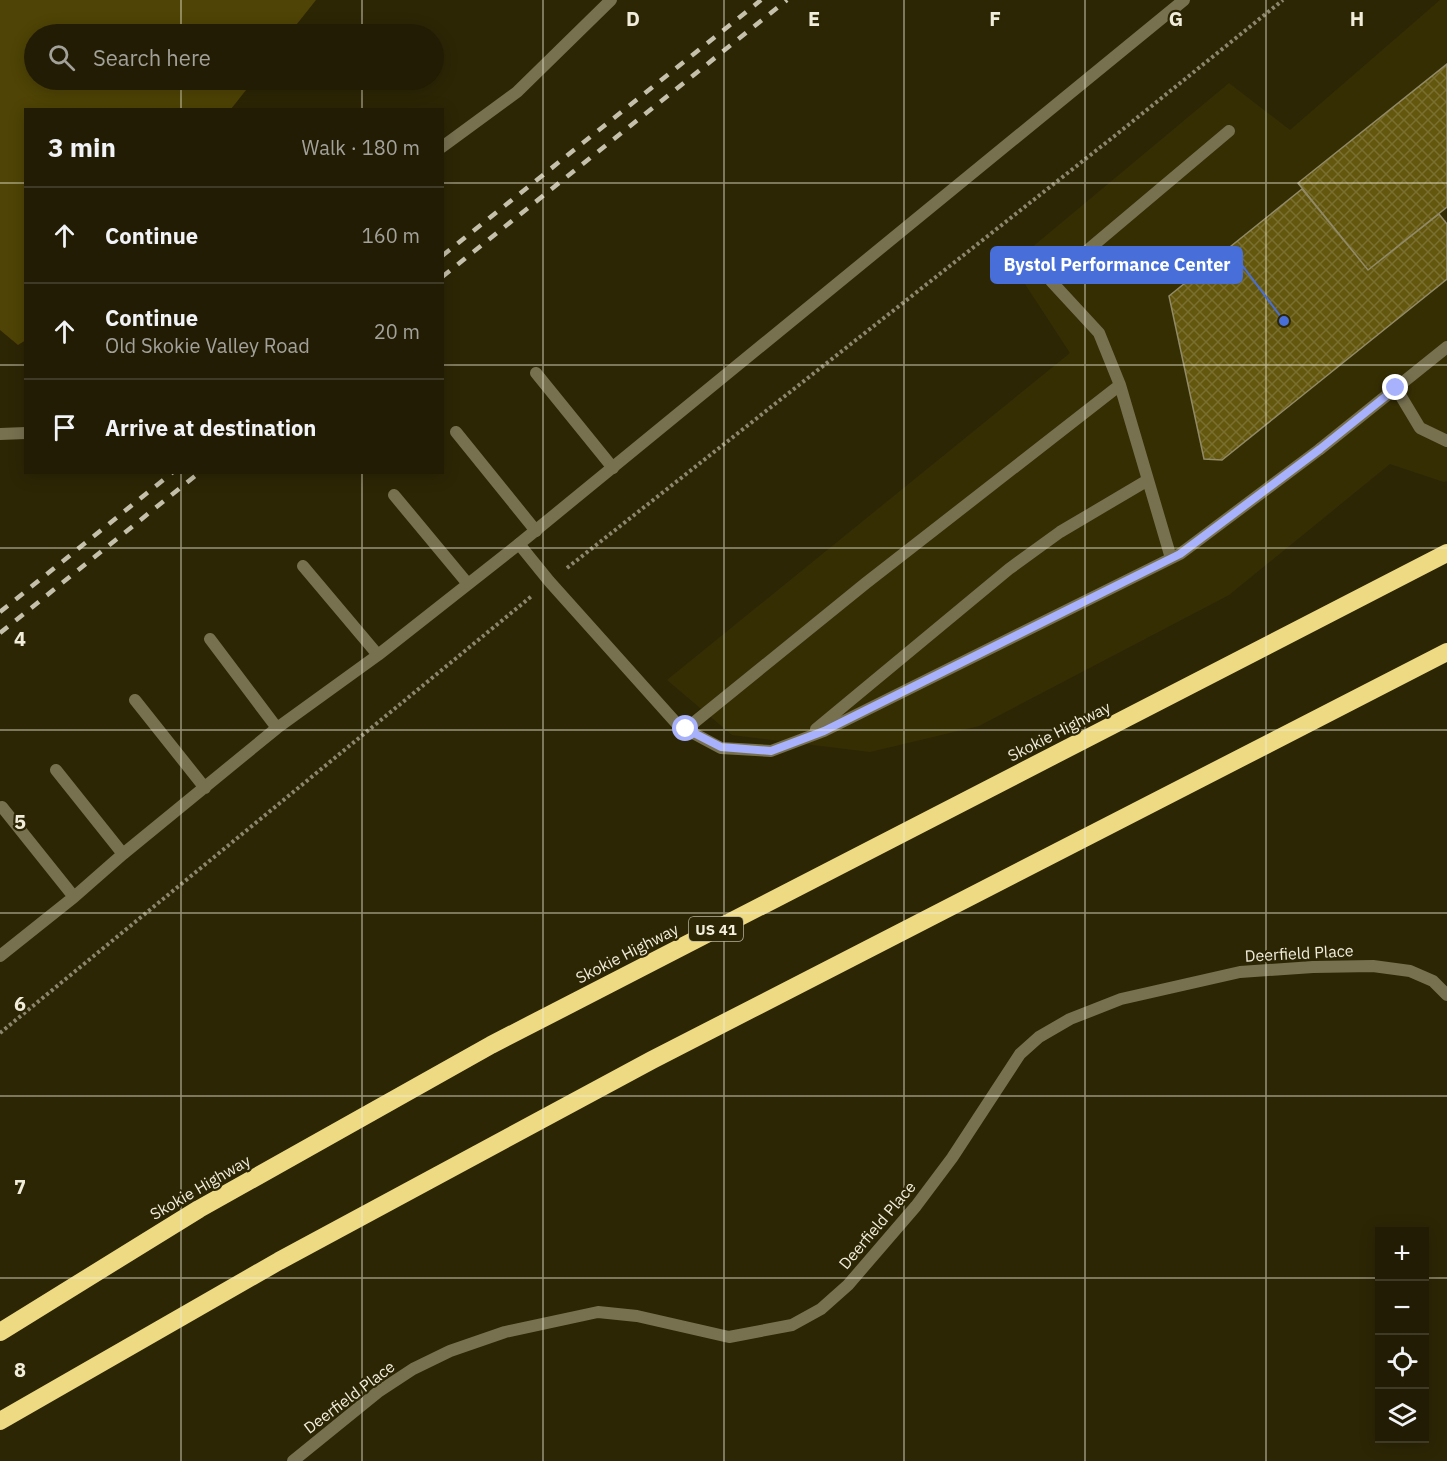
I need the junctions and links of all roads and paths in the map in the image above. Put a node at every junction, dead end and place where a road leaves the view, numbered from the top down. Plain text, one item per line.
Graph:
1 (611, 0) edge
2 (1184, 0) edge
3 (1283, 0) edge
4 (1229, 131) dead end
5 (444, 146) edge
6 (1447, 347) edge
7 (536, 373) dead end
8 (1120, 386) junction
9 (1396, 388) junction
10 (456, 432) dead end
11 (24, 433) edge
12 (0, 434) edge
13 (1447, 441) edge
14 (612, 468) junction
15 (1148, 480) junction
16 (394, 495) dead end
17 (536, 531) junction
18 (519, 544) junction
19 (1447, 553) edge
20 (1171, 558) junction
21 (303, 566) dead end
22 (549, 581) junction
23 (468, 584) junction
24 (210, 639) dead end
25 (1447, 652) edge
26 (378, 655) junction
27 (135, 700) dead end
28 (277, 728) junction
29 (686, 729) junction
30 (806, 738) junction
31 (56, 770) dead end
32 (205, 788) junction
33 (2, 807) dead end
34 (123, 854) junction
35 (74, 897) junction
36 (0, 956) edge
37 (1447, 995) edge
38 (0, 1033) edge
39 (0, 1332) edge
40 (0, 1421) edge
41 (293, 1461) edge

1 - 5 street
2 - 14 street
3 - 22 path
4 - 8 street
6 - 9 street
7 - 14 street
8 - 15 street
8 - 29 street
9 - 13 street
9 - 20 street
10 - 17 street
11 - 12 street
14 - 17 street
15 - 20 street
15 - 30 street
16 - 23 street
17 - 18 street
18 - 22 street
18 - 23 street
19 - 39 highway, Skokie Highway / US 41
20 - 30 street
21 - 26 street
22 - 29 street
22 - 38 path
23 - 26 street
24 - 28 street
25 - 40 highway
26 - 28 street
27 - 32 street
28 - 32 street
29 - 30 street
31 - 34 street
32 - 34 street
33 - 35 street
34 - 35 street
35 - 36 street
37 - 41 street, Deerfield Place

